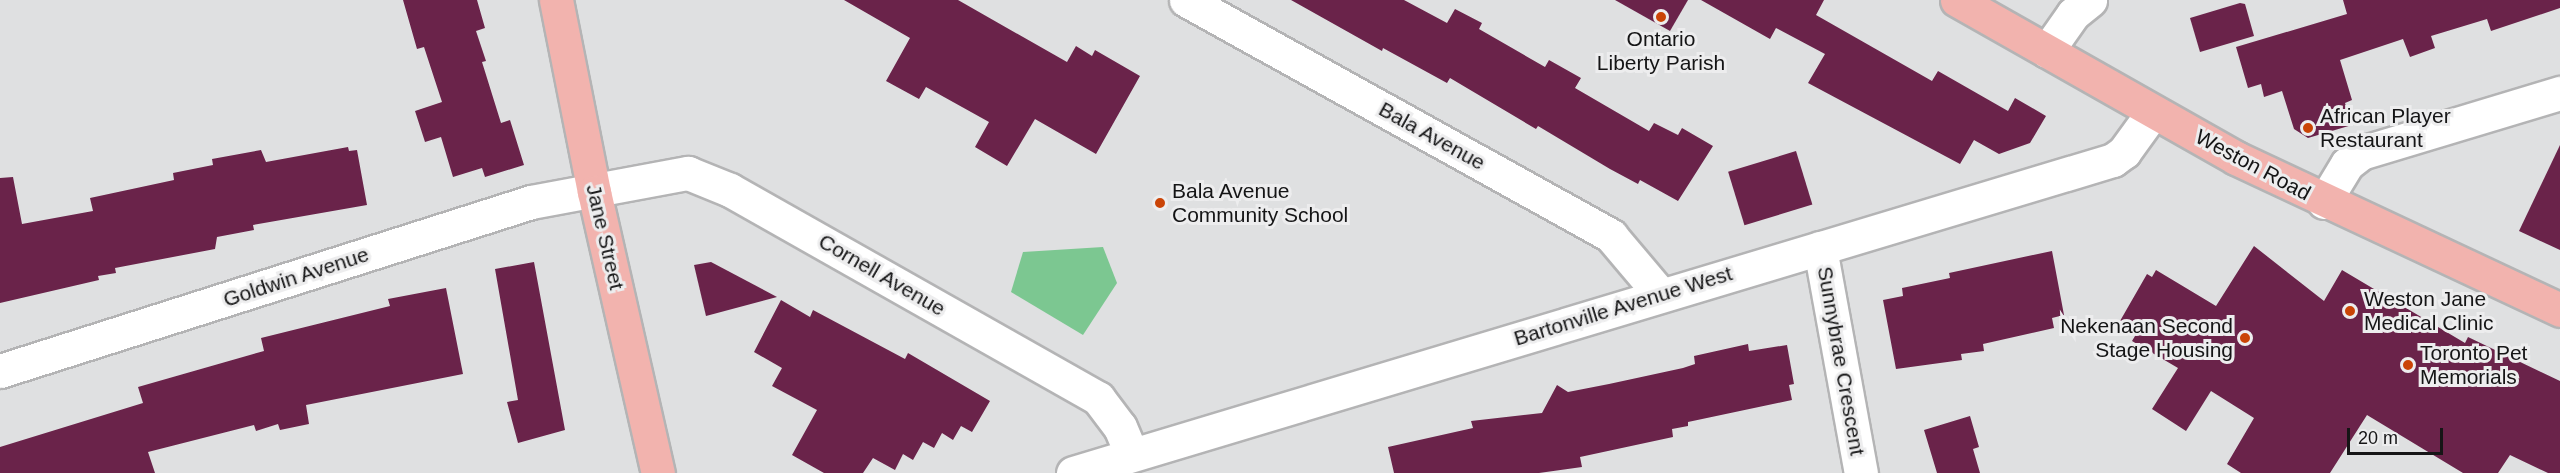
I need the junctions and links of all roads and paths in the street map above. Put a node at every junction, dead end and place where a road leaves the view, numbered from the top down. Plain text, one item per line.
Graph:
1 (556, 0) edge
2 (1186, 0) edge
3 (1957, 0) edge
4 (2090, 0) edge
5 (2047, 51) junction
6 (2560, 93) edge
7 (2153, 112) junction
8 (594, 192) junction
9 (2324, 202) junction
10 (1820, 248) junction
11 (1660, 294) junction
12 (2560, 310) edge
13 (0, 371) edge
14 (1132, 455) junction
15 (658, 473) edge
16 (1073, 473) edge
17 (1861, 473) edge

1 - 8 main road, Jane Street
2 - 11 street, Bala Avenue
3 - 5 main road, Weston Road
4 - 5 street
5 - 7 main road, Weston Road
6 - 9 street
7 - 9 main road, Weston Road
7 - 10 street, Bartonville Avenue West
8 - 13 street, Goldwin Avenue
8 - 14 street, Cornell Avenue
8 - 15 main road, Jane Street
9 - 12 main road, Weston Road
10 - 11 street, Bartonville Avenue West
10 - 17 street, Sunnybrae Crescent
11 - 14 street, Bartonville Avenue West
14 - 16 street, Bartonville Avenue West

